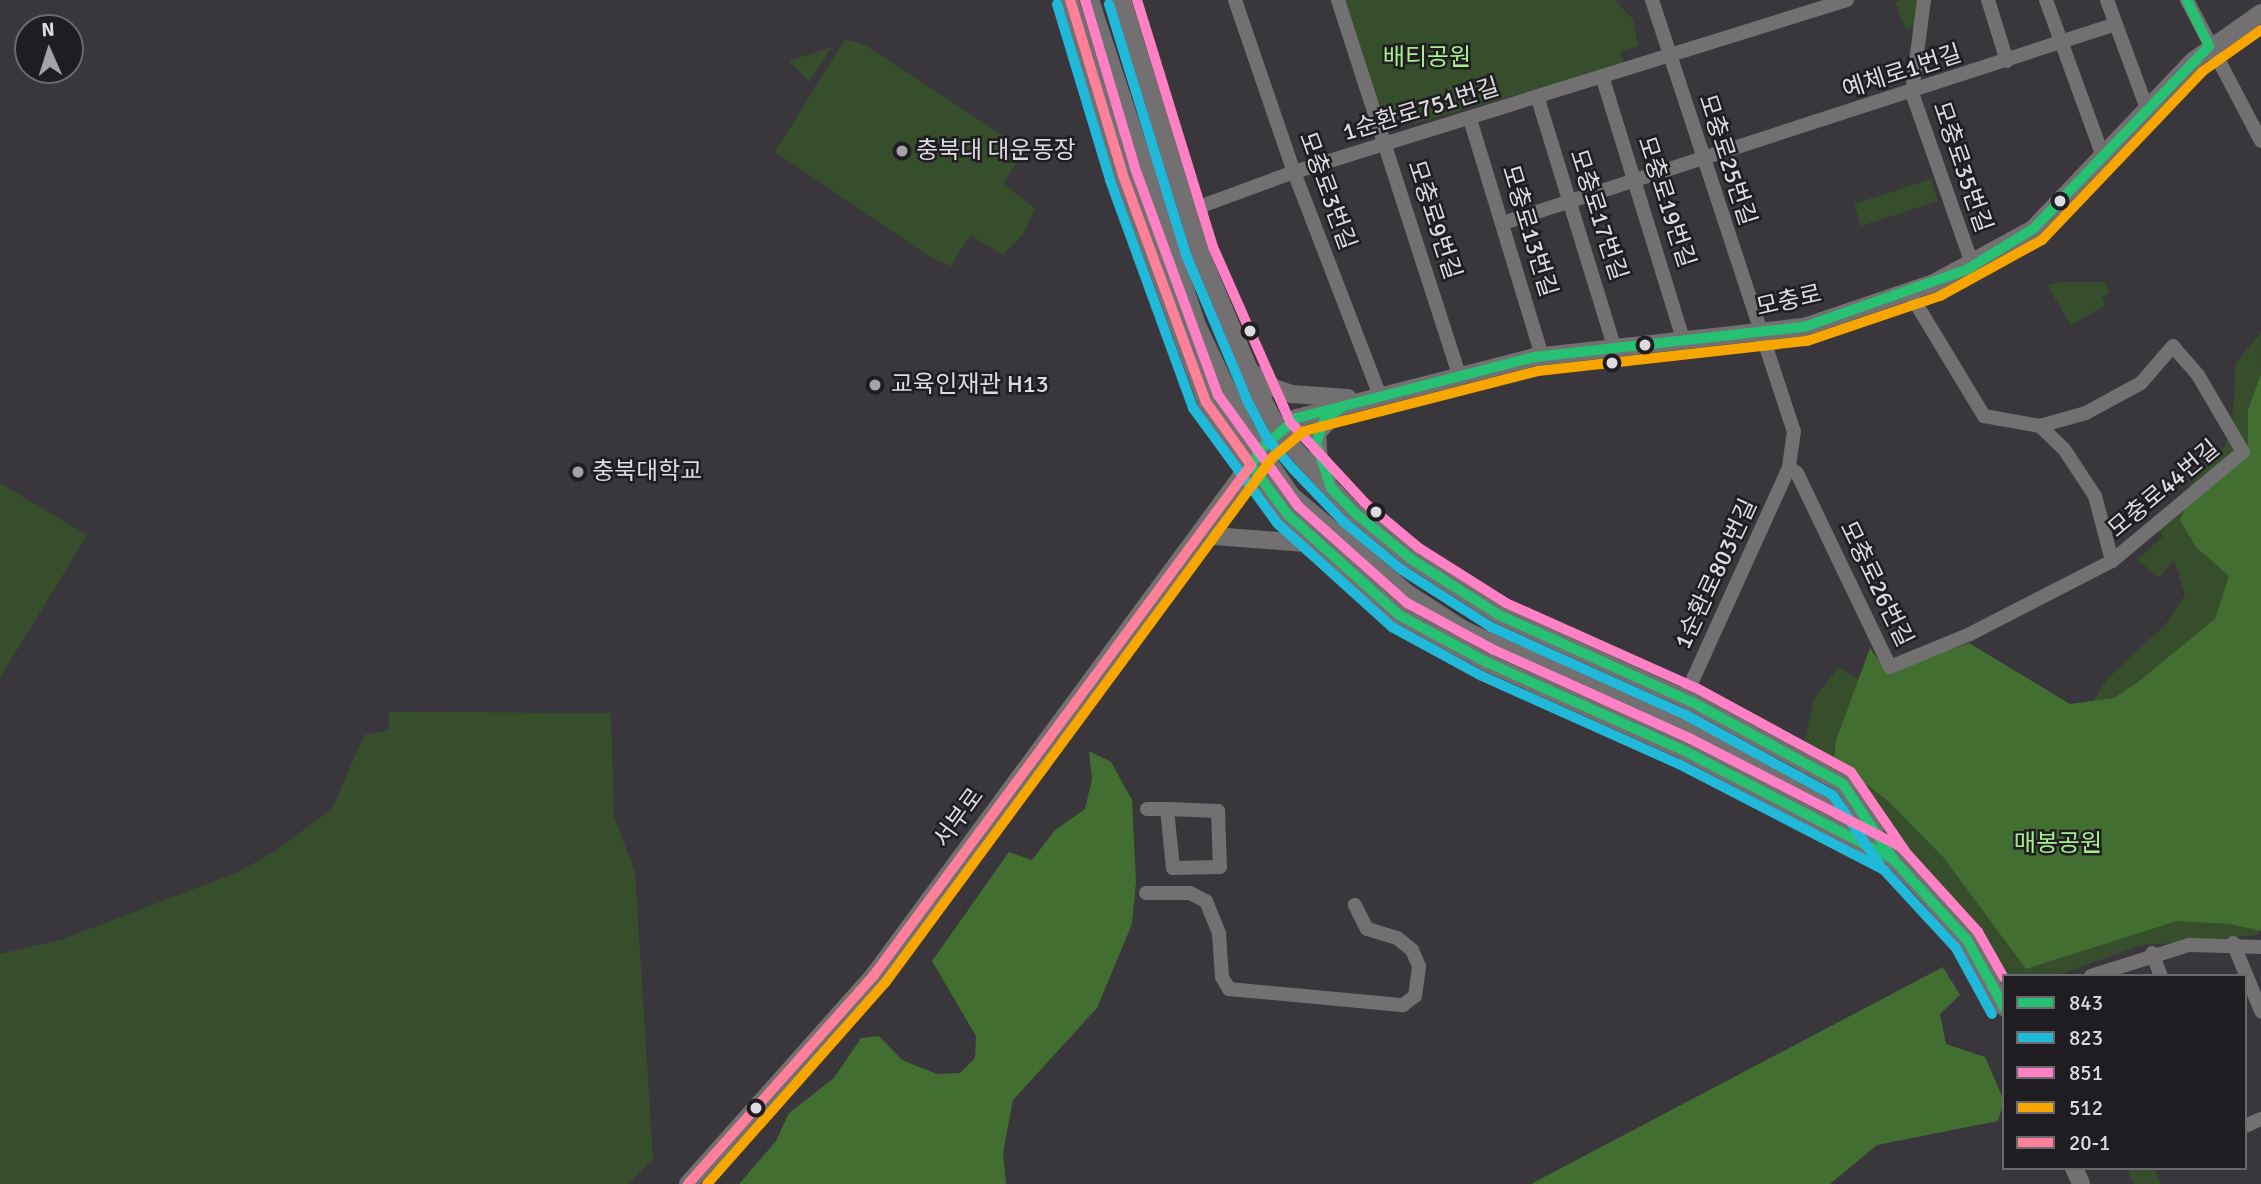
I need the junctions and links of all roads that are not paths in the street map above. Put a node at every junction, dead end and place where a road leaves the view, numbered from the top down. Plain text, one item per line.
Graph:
1 (1070, 0) edge
2 (1090, 0) edge
3 (1122, 0) edge
4 (1235, 0) edge
5 (1338, 0) edge
6 (1652, 0) edge
7 (1847, 0) edge
8 (1924, 0) edge
9 (1988, 0) edge
10 (2046, 0) edge
11 (2107, 0) edge
12 (2187, 0) edge
13 (2261, 13) edge
14 (2116, 24) junction
15 (2061, 42) junction
16 (2209, 46) junction
17 (1668, 55) junction
18 (2007, 61) junction
19 (1603, 79) junction
20 (1912, 93) junction
21 (1538, 99) junction
22 (2147, 109) junction
23 (1471, 119) junction
24 (2261, 141) edge
25 (1386, 145) junction
26 (2103, 157) junction
27 (1703, 162) junction
28 (1294, 172) junction
29 (1637, 182) junction
30 (1569, 203) junction
31 (1188, 211) junction
32 (1503, 223) junction
33 (1973, 266) junction
34 (1909, 292) junction
35 (1760, 334) junction
36 (1683, 340) junction
37 (1614, 346) junction
38 (1542, 356) junction
39 (1248, 369) junction
40 (1459, 374) junction
41 (1380, 396) junction
42 (1343, 406) junction
43 (2040, 426) junction
44 (1280, 432) junction
45 (1251, 465) junction
46 (1789, 468) junction
47 (1331, 488) junction
48 (1200, 535) junction
49 (1319, 544) junction
50 (2112, 561) junction
51 (1684, 699) junction
52 (1147, 809) dead end
53 (1167, 809) junction
54 (1893, 859) junction
55 (1146, 892) dead end
56 (1355, 905) dead end
57 (2233, 943) junction
58 (2261, 947) edge
59 (2152, 953) junction
60 (2096, 974) edge
61 (2160, 974) edge
62 (2246, 974) edge
63 (2247, 977) edge
64 (2002, 1003) edge
65 (2261, 1011) edge
66 (688, 1184) edge

1 - 45 main road
2 - 54 main road
3 - 31 main road
4 - 28 street, 모충로3번길
5 - 25 street, 모충로9번길
6 - 17 street, 모충로25번길
7 - 17 street, 1순환로751번길
8 - 20 street, 모충로35번길
9 - 18 street
10 - 15 street
11 - 14 street
12 - 16 street
13 - 16 main road, 모충로
14 - 15 street, 예체로1번길
14 - 22 street
15 - 18 street, 예체로1번길
15 - 26 street
16 - 22 main road, 모충로
16 - 24 street
17 - 19 street, 1순환로751번길
17 - 27 street, 모충로25번길
18 - 20 street, 예체로1번길
19 - 21 street, 1순환로751번길
19 - 29 street, 모충로19번길
20 - 27 street, 예체로1번길
20 - 33 street, 모충로35번길
21 - 23 street, 1순환로751번길
21 - 30 street, 모충로17번길
22 - 26 main road, 모충로
23 - 25 street, 1순환로751번길
23 - 32 street, 모충로13번길
25 - 28 street, 1순환로751번길
25 - 40 street, 모충로9번길
26 - 33 main road, 모충로
27 - 29 street, 예체로1번길
27 - 35 street, 모충로25번길
28 - 31 street, 1순환로751번길
28 - 41 street, 모충로3번길
29 - 30 street, 예체로1번길
29 - 36 street, 모충로19번길
30 - 32 street, 예체로1번길
30 - 37 street, 모충로17번길
31 - 39 main road
32 - 38 street, 모충로13번길
33 - 34 main road, 모충로
34 - 35 main road, 모충로
34 - 43 street
35 - 36 main road, 모충로
35 - 46 street
36 - 37 main road, 모충로
37 - 38 main road, 모충로
38 - 40 main road, 모충로
39 - 41 main road
39 - 44 main road
40 - 41 main road, 모충로
41 - 42 main road, 모충로
42 - 44 main road, 모충로
42 - 47 main road
43 - 50 street
43 - 50 street, 모충로44번길
44 - 45 main road, 모충로
44 - 47 main road
45 - 48 main road, 서부로
45 - 49 main road
46 - 50 street, 모충로26번길
46 - 51 street, 1순환로803번길
47 - 51 main road
48 - 49 main road
48 - 66 main road, 서부로
49 - 54 main road
51 - 54 main road
52 - 53 street
53 - 53 street
54 - 64 main road
55 - 56 street
57 - 58 street
57 - 59 street
57 - 62 street
59 - 60 street
59 - 61 street
63 - 65 street

